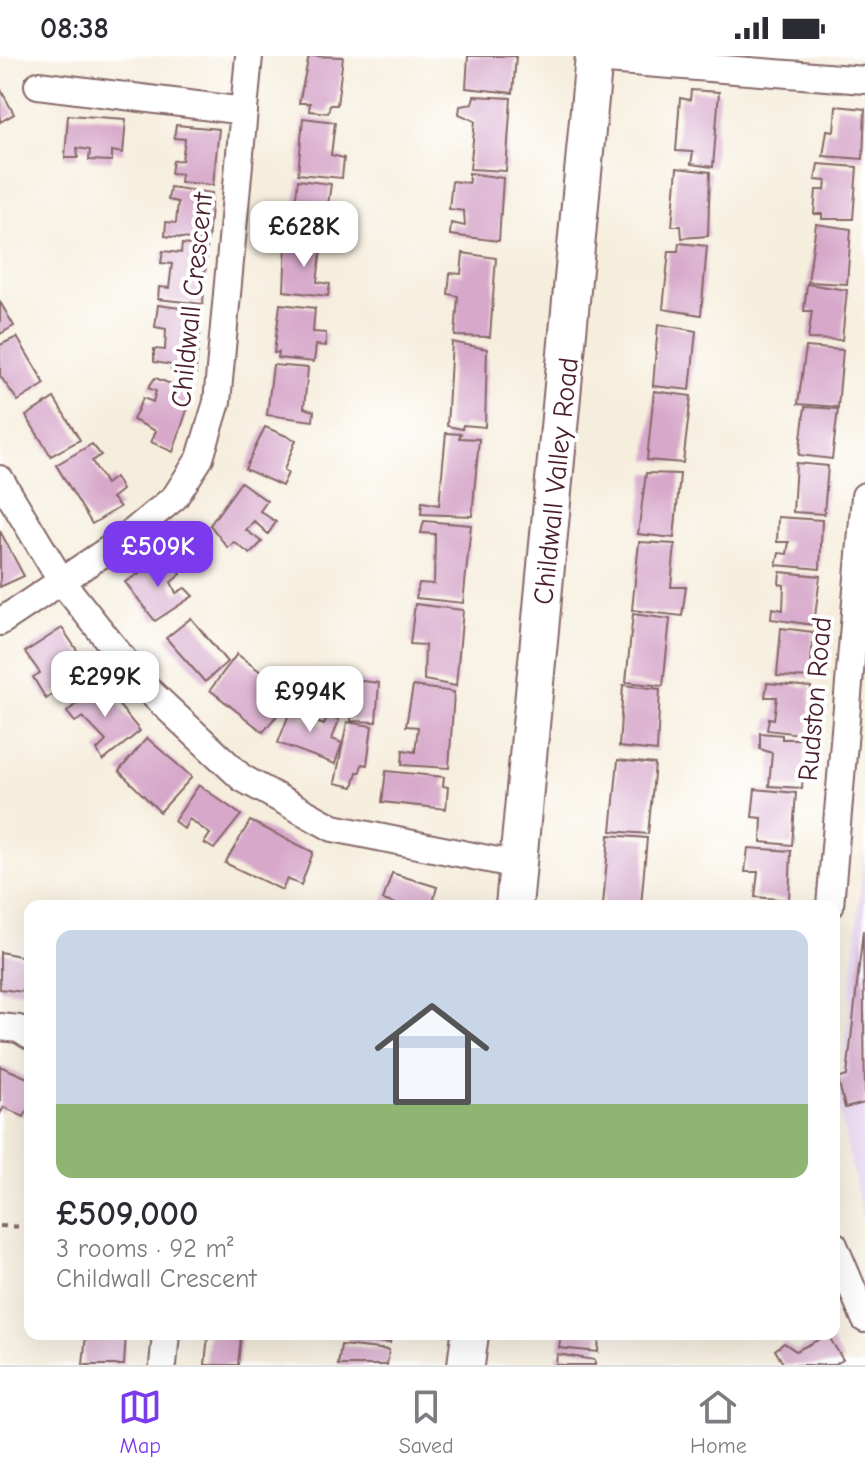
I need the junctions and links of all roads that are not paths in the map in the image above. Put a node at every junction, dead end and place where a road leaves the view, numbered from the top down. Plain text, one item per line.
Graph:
1 (249, 56) edge
2 (594, 58) edge
3 (865, 80) edge
4 (38, 85) dead end
5 (244, 111) junction
6 (0, 479) edge
7 (865, 496) edge
8 (62, 582) junction
9 (0, 622) edge
10 (858, 648) edge
11 (518, 865) junction
12 (515, 900) edge
13 (831, 900) edge
14 (0, 1027) edge
15 (24, 1032) edge
16 (840, 1259) edge
17 (865, 1319) edge
18 (165, 1340) edge
19 (469, 1340) edge
20 (163, 1365) edge
21 (466, 1365) edge

1 - 5 street, Childwall Crescent
2 - 3 street
2 - 11 main road, Childwall Valley Road
4 - 5 street
5 - 8 street, Childwall Crescent
6 - 8 street
7 - 10 street, Rudston Road
8 - 9 street, Childwall Crescent
8 - 11 street
10 - 13 street, Rudston Road
11 - 12 main road, Childwall Valley Road
14 - 15 street
16 - 17 street
18 - 20 street
19 - 21 main road

